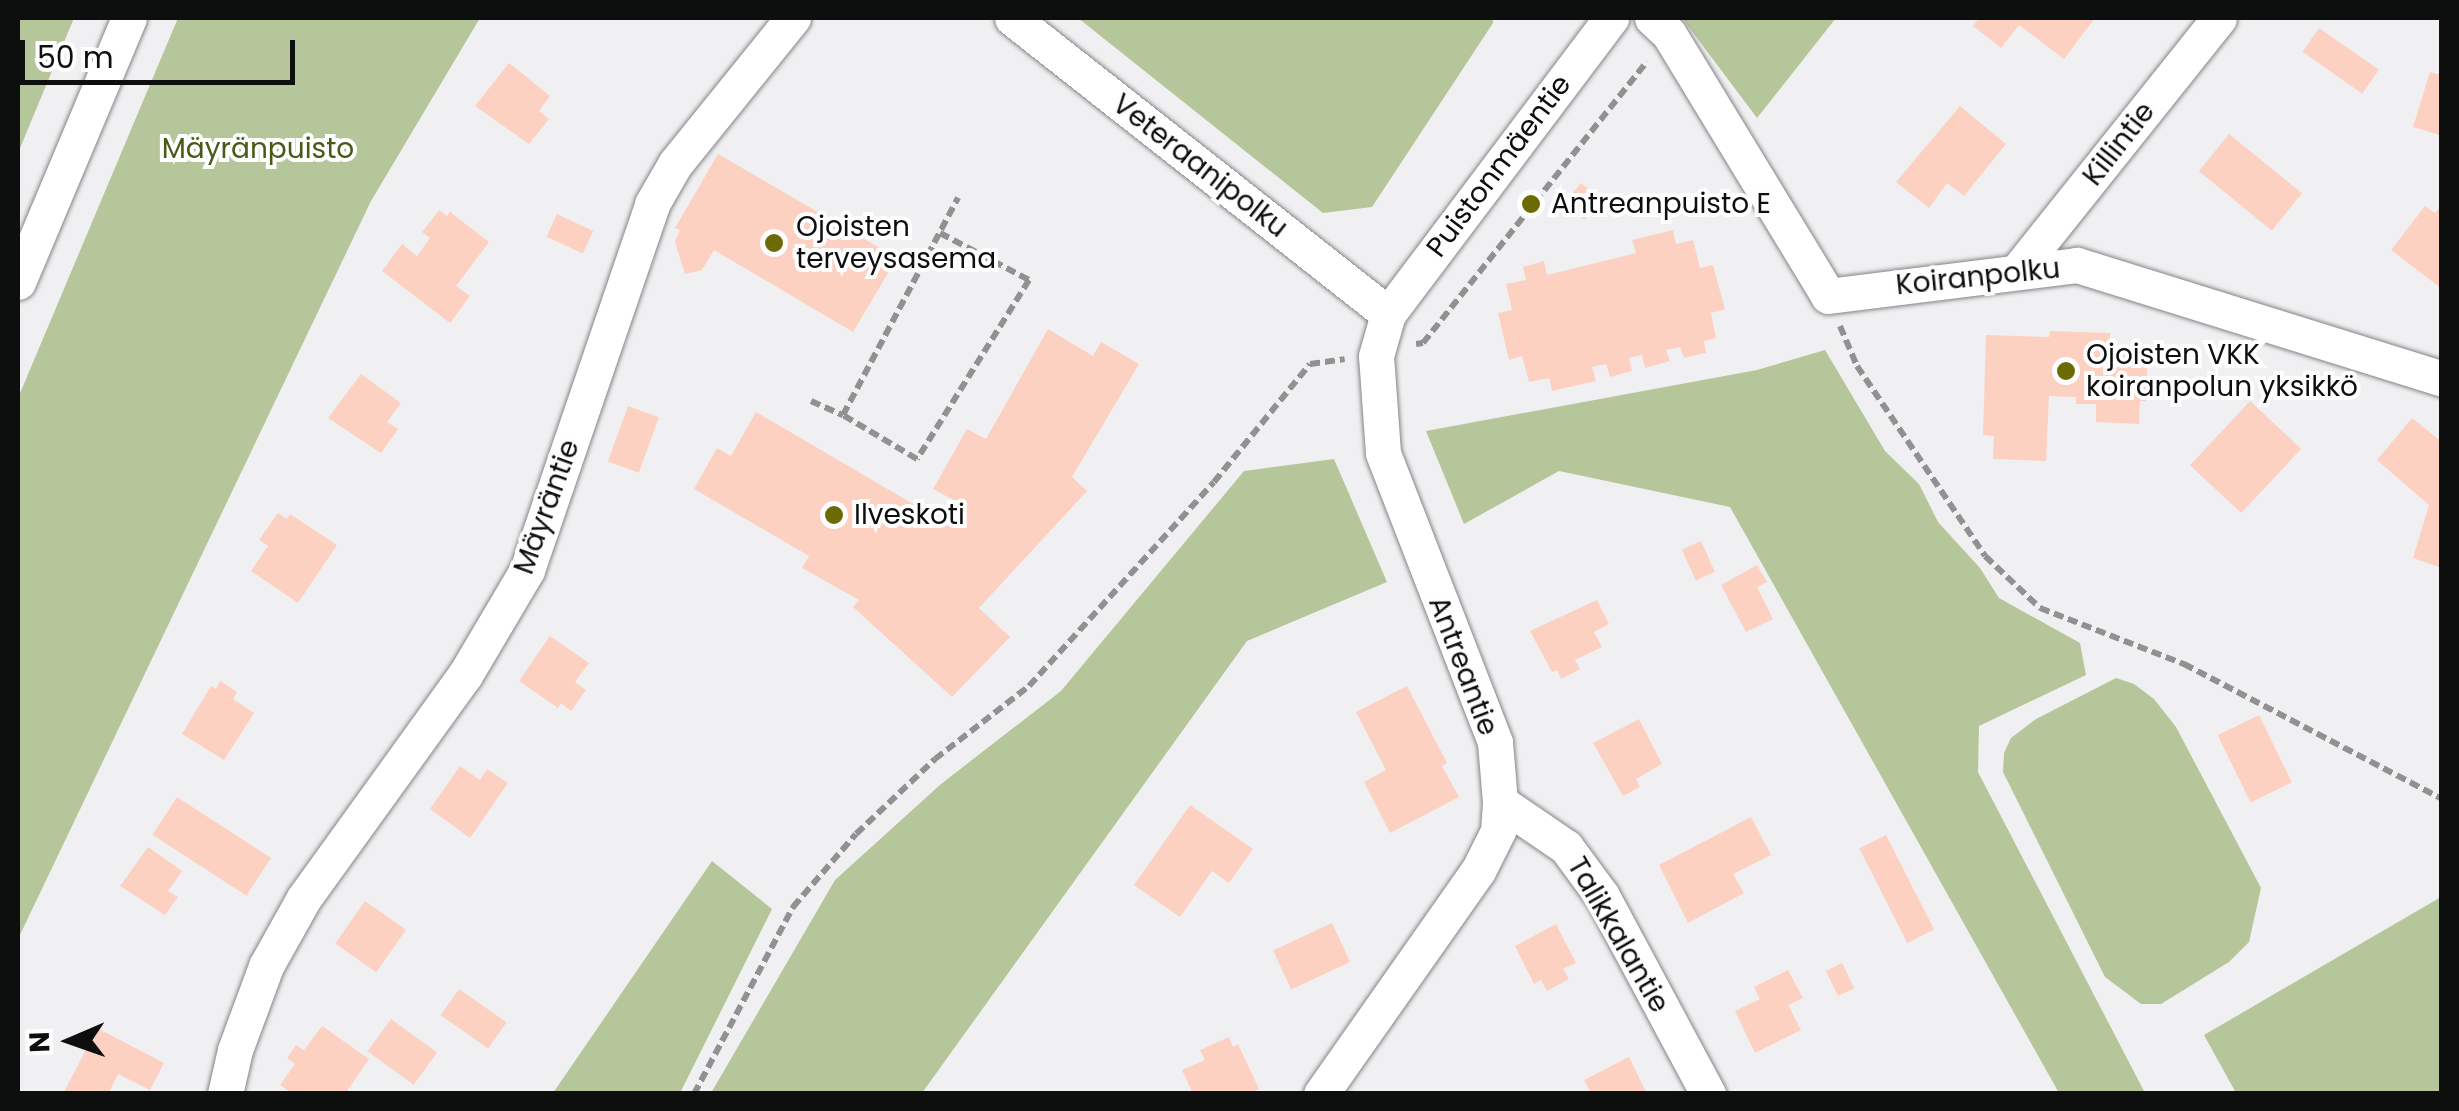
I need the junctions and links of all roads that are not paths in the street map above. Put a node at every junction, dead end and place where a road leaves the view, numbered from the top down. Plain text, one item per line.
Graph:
1 (129, 18) edge
2 (793, 18) edge
3 (1012, 18) edge
4 (1611, 18) edge
5 (2219, 18) edge
6 (1661, 26) edge
7 (2018, 270) junction
8 (18, 282) edge
9 (1388, 314) junction
10 (2442, 379) edge
11 (1500, 802) junction
12 (225, 1094) edge
13 (1321, 1094) edge
14 (1708, 1094) edge

1 - 8 street
2 - 12 street, Mäyräntie
3 - 9 street, Veteraanipolku
4 - 9 street, Puistonmäentie
5 - 7 street, Killintie
6 - 7 street, Koiranpolku
7 - 10 street, Koiranpolku
9 - 11 street, Antreantie
11 - 13 street, Antreantie
11 - 14 street, Talikkalantie

